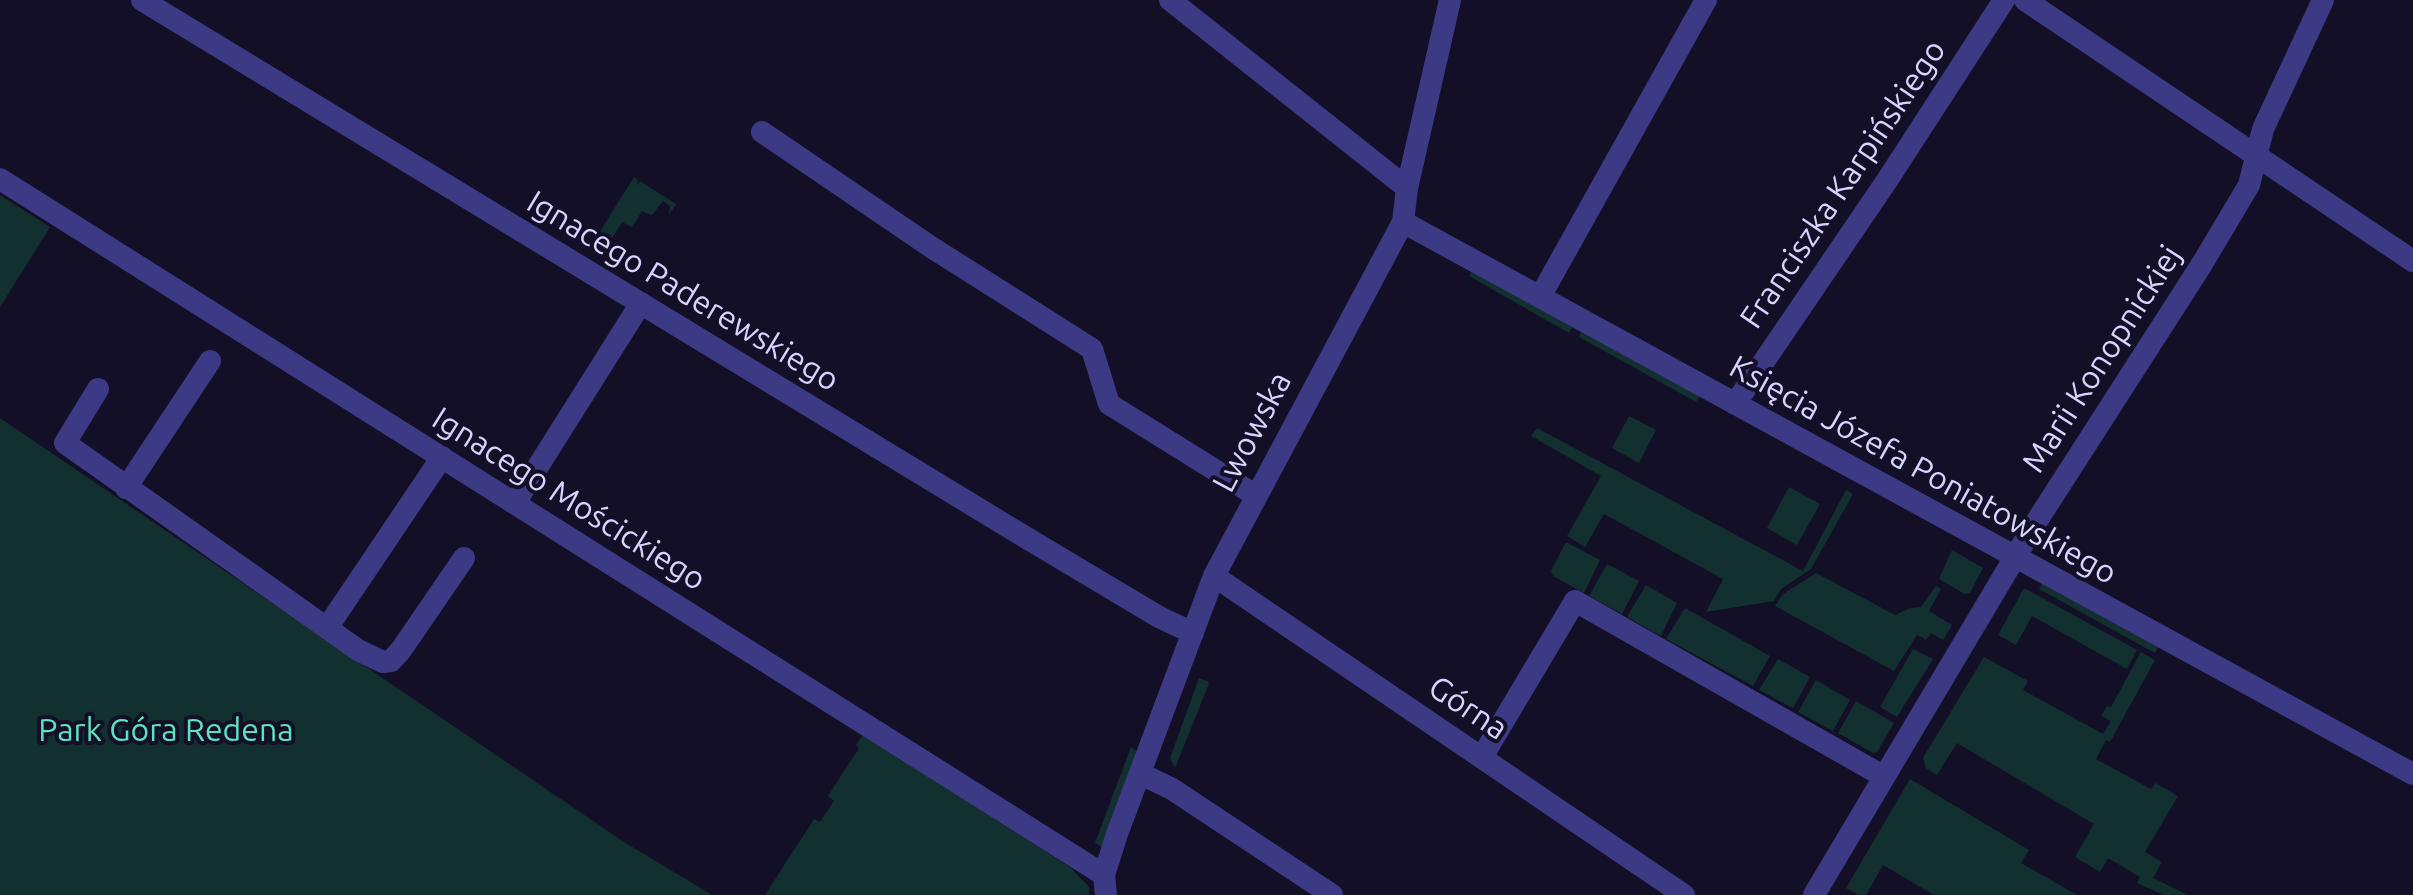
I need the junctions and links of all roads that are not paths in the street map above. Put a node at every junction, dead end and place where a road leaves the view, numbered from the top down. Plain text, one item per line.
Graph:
1 (142, 0) edge
2 (1170, 0) edge
3 (1450, 0) edge
4 (1706, 0) edge
5 (2004, 0) edge
6 (2025, 0) edge
7 (2324, 0) edge
8 (762, 132) dead end
9 (2255, 153) junction
10 (0, 179) edge
11 (1407, 188) junction
12 (1403, 222) junction
13 (2413, 261) edge
14 (1540, 297) junction
15 (641, 303) junction
16 (210, 361) dead end
17 (98, 389) dead end
18 (1736, 404) junction
19 (442, 457) junction
20 (126, 488) junction
21 (1255, 495) junction
22 (515, 503) junction
23 (2015, 556) junction
24 (464, 558) dead end
25 (1214, 576) junction
26 (327, 628) junction
27 (1193, 633) junction
28 (1482, 757) junction
29 (1141, 774) junction
30 (2413, 774) edge
31 (1884, 776) junction
32 (1105, 885) edge
33 (1332, 895) edge
34 (1684, 895) edge
35 (1814, 895) edge

1 - 15 street, Ignacego Paderewskiego
2 - 11 street
3 - 11 street, Lwowska
4 - 14 street
5 - 18 street, Franciszka Karpińskiego
6 - 9 street
7 - 9 street, Marii Konopnickiej
8 - 21 street
9 - 13 street
9 - 23 street, Marii Konopnickiej
10 - 19 street, Ignacego Mościckiego
11 - 12 street, Lwowska
12 - 14 street, Księcia Józefa Poniatowskiego
12 - 21 street, Lwowska
14 - 18 street, Księcia Józefa Poniatowskiego
15 - 22 street
15 - 27 street, Ignacego Paderewskiego
16 - 20 street
17 - 20 street
18 - 23 street, Księcia Józefa Poniatowskiego
19 - 22 street, Ignacego Mościckiego
19 - 26 street
20 - 26 street
21 - 25 street, Lwowska
22 - 32 street, Ignacego Mościckiego
23 - 30 street, Księcia Józefa Poniatowskiego
23 - 31 street, Marii Konopnickiej
24 - 26 street
25 - 27 street, Lwowska
25 - 28 street, Górna
27 - 29 street, Lwowska
28 - 31 street
28 - 34 street, Górna
29 - 32 street, Lwowska
29 - 33 street
31 - 35 street, Marii Konopnickiej

